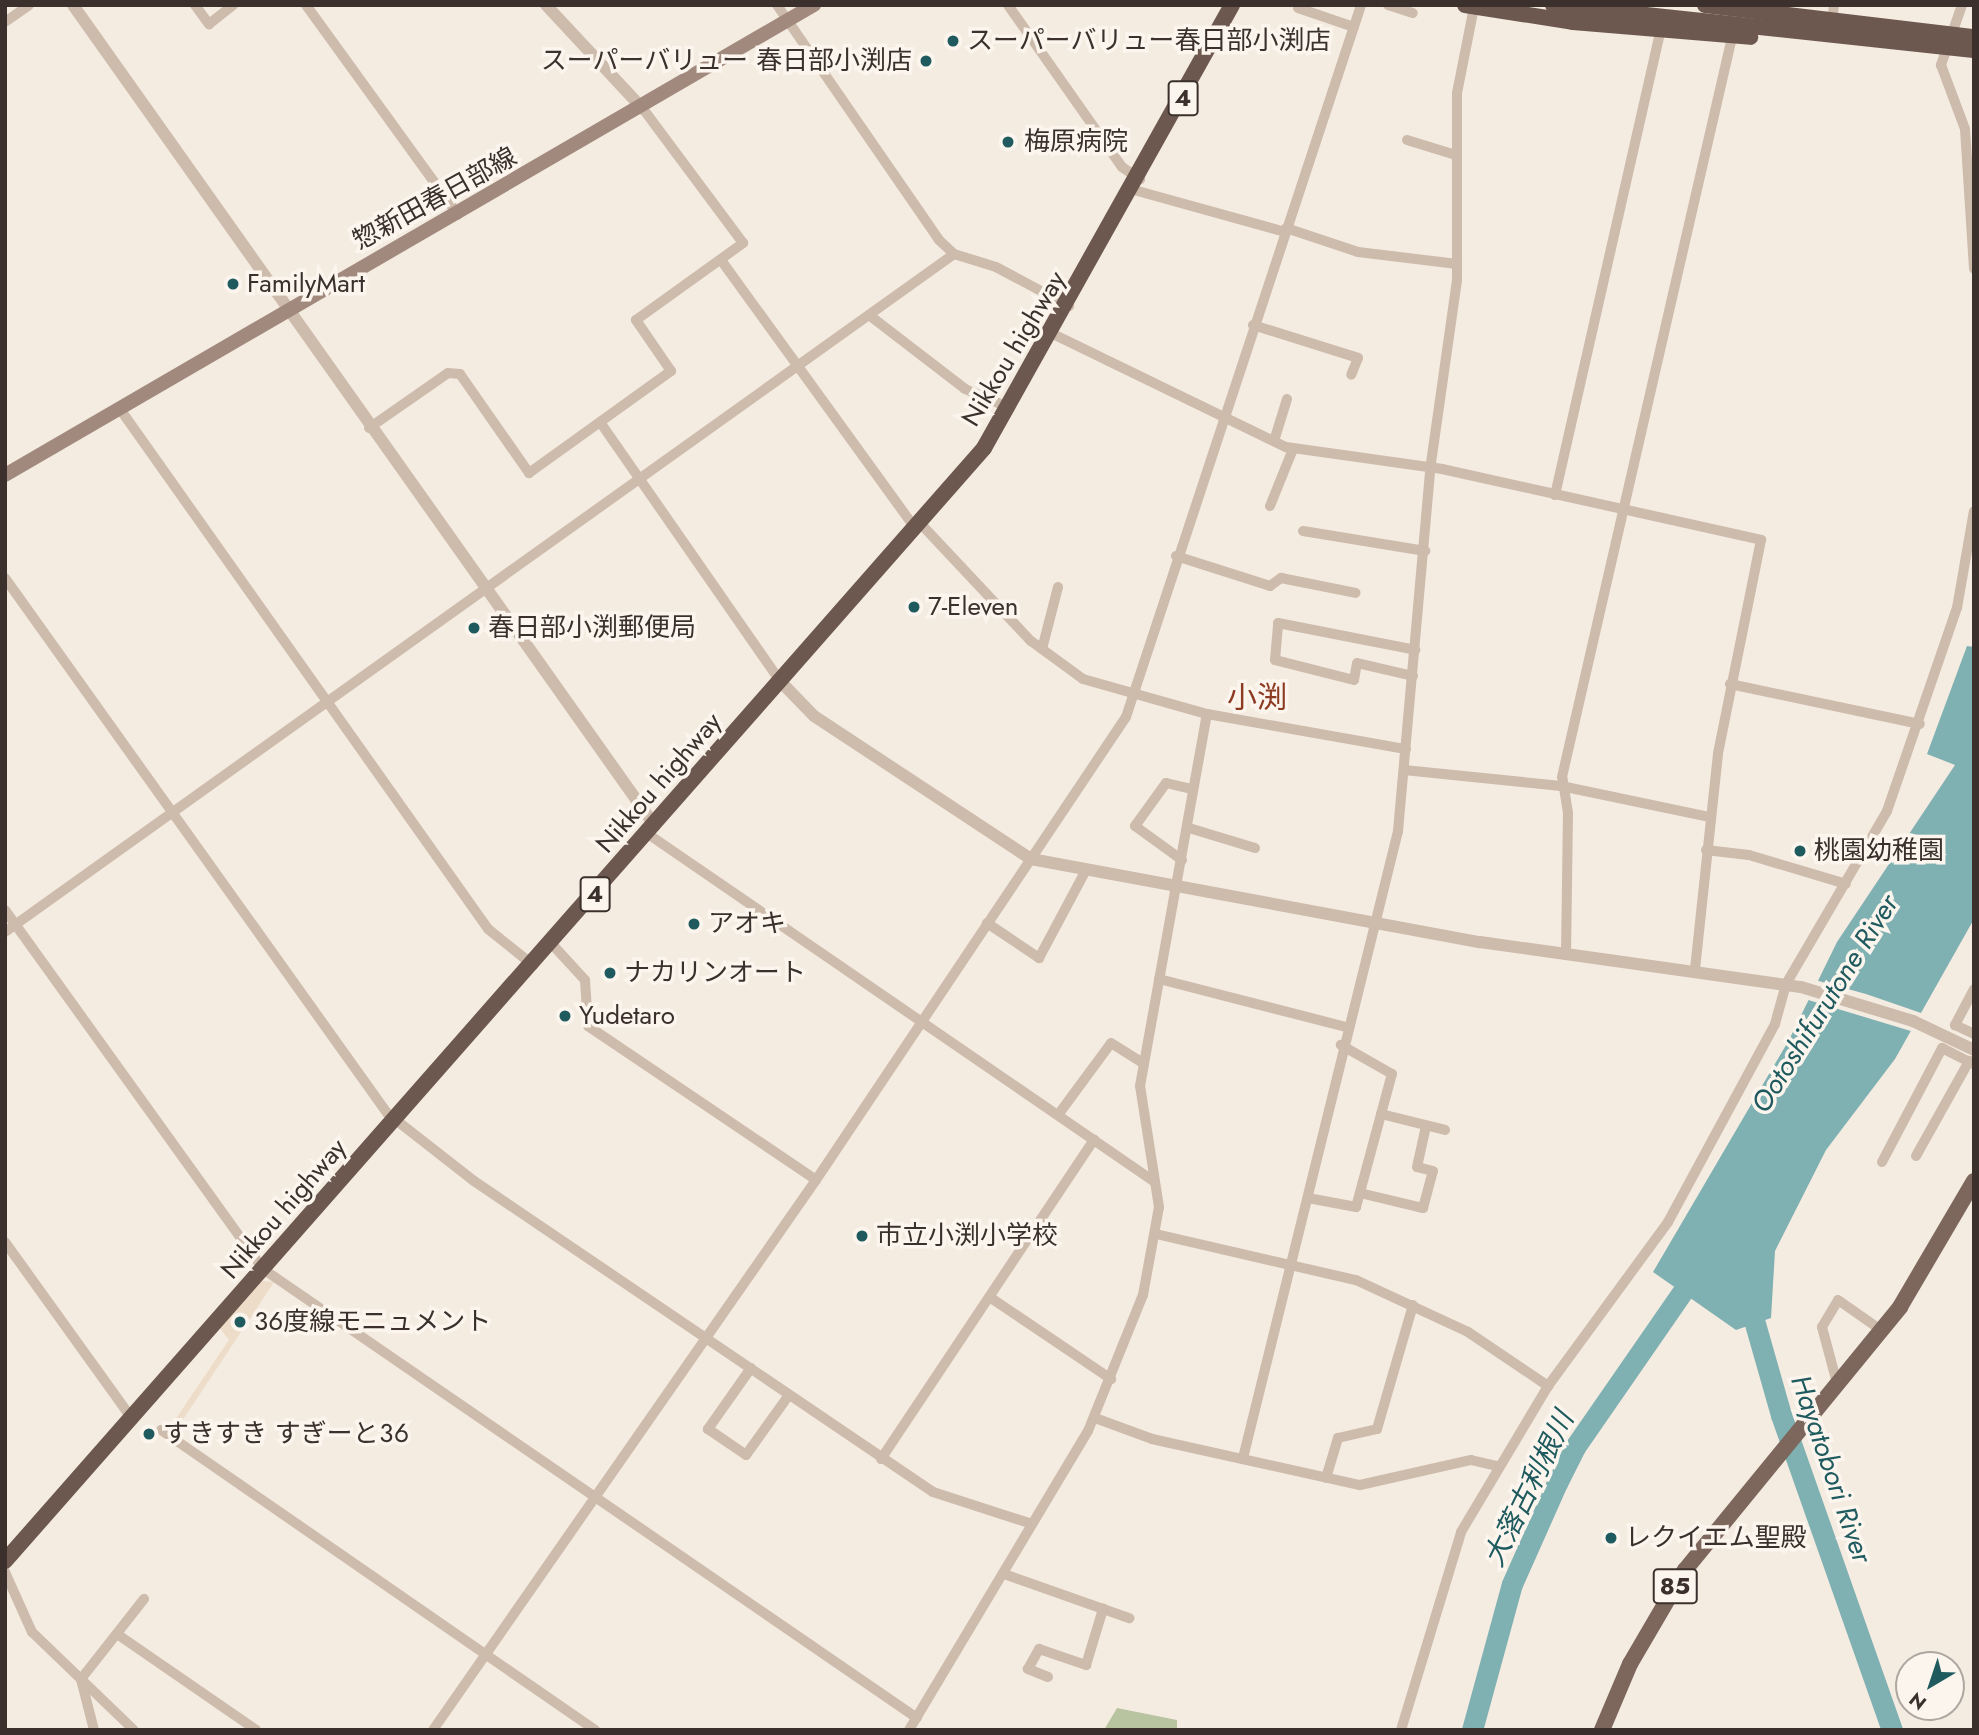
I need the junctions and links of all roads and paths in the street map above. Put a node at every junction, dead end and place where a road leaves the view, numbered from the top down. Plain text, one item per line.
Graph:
1 (29, 5) edge
2 (73, 5) edge
3 (195, 5) edge
4 (233, 5) edge
5 (306, 5) edge
6 (546, 5) edge
7 (777, 5) edge
8 (814, 5) edge
9 (1008, 5) edge
10 (1232, 5) edge
11 (1361, 5) edge
12 (1388, 5) edge
13 (1553, 5) edge
14 (1706, 5) edge
15 (1962, 5) edge
16 (1469, 6) edge
17 (1732, 7) edge
18 (1298, 8) dead end
19 (1412, 13) dead end
20 (1832, 20) edge
21 (789, 21) junction
22 (5, 22) edge
23 (1354, 27) junction
24 (1660, 31) junction
25 (1732, 37) junction
26 (1974, 37) edge
27 (1948, 41) junction
28 (1974, 50) edge
29 (643, 109) junction
30 (1407, 140) dead end
31 (1455, 155) junction
32 (1137, 185) junction
33 (458, 215) junction
34 (1285, 230) junction
35 (954, 254) junction
36 (721, 260) junction
37 (1457, 264) junction
38 (1974, 269) edge
39 (1069, 306) junction
40 (286, 312) junction
41 (869, 315) junction
42 (1253, 326) junction
43 (1053, 334) junction
44 (797, 367) junction
45 (1351, 375) dead end
46 (1287, 399) dead end
47 (1010, 408) junction
48 (120, 409) junction
49 (1223, 417) junction
50 (600, 422) junction
51 (369, 428) junction
52 (1274, 441) junction
53 (1293, 449) junction
54 (1430, 470) junction
55 (5, 475) edge
56 (640, 480) junction
57 (1555, 495) junction
58 (1270, 506) dead end
59 (1622, 508) junction
60 (1974, 511) edge
61 (917, 526) junction
62 (1303, 531) dead end
63 (1425, 551) junction
64 (1176, 556) junction
65 (5, 578) edge
66 (1058, 587) dead end
67 (485, 590) junction
68 (1356, 593) dead end
69 (1042, 649) junction
70 (1415, 650) junction
71 (1413, 676) junction
72 (780, 681) junction
73 (1730, 684) junction
74 (1129, 692) junction
75 (327, 701) junction
76 (1208, 714) junction
77 (1920, 724) junction
78 (1406, 749) junction
79 (1404, 770) junction
80 (1561, 786) junction
81 (1192, 789) junction
82 (171, 810) junction
83 (1709, 817) junction
84 (1189, 828) junction
85 (651, 830) junction
86 (1255, 848) dead end
87 (1706, 850) junction
88 (1031, 859) junction
89 (1182, 860) junction
90 (1086, 872) junction
91 (1177, 884) junction
92 (1846, 884) junction
93 (5, 910) edge
94 (1373, 922) junction
95 (987, 923) junction
96 (16, 924) junction
97 (5, 932) edge
98 (551, 943) junction
99 (1566, 955) junction
100 (533, 965) junction
101 (1695, 971) junction
102 (1159, 979) junction
103 (1786, 984) junction
104 (1974, 989) edge
105 (920, 1021) junction
106 (1346, 1027) junction
107 (1974, 1034) edge
108 (1341, 1045) junction
109 (1972, 1058) edge
110 (1144, 1064) junction
111 (1381, 1114) junction
112 (1058, 1115) junction
113 (398, 1117) junction
114 (1426, 1126) junction
115 (1445, 1130) dead end
116 (1094, 1140) junction
117 (1916, 1156) dead end
118 (1882, 1162) dead end
119 (816, 1180) junction
120 (1974, 1181) edge
121 (1155, 1182) junction
122 (1360, 1193) junction
123 (1308, 1198) junction
124 (1156, 1234) junction
125 (5, 1242) edge
126 (1291, 1263) junction
127 (263, 1269) junction
128 (991, 1298) junction
129 (1413, 1305) junction
130 (1881, 1330) junction
131 (708, 1338) junction
132 (751, 1368) junction
133 (1111, 1379) junction
134 (1838, 1382) junction
135 (1548, 1386) junction
136 (789, 1395) junction
137 (1095, 1418) junction
138 (132, 1419) junction
139 (161, 1430) dead end
140 (881, 1458) junction
141 (1243, 1458) junction
142 (1496, 1466) junction
143 (1326, 1478) junction
144 (594, 1495) junction
145 (1029, 1523) junction
146 (5, 1561) edge
147 (5, 1572) edge
148 (1004, 1574) junction
149 (144, 1599) dead end
150 (1103, 1609) junction
151 (1129, 1618) dead end
152 (117, 1634) junction
153 (486, 1654) junction
154 (1048, 1677) dead end
155 (81, 1679) junction
156 (918, 1718) junction
157 (94, 1730) edge
158 (134, 1730) edge
159 (256, 1730) edge
160 (433, 1730) edge
161 (595, 1730) edge
162 (909, 1730) edge
163 (1401, 1730) edge
164 (1602, 1730) edge

1 - 22 street
2 - 40 street
3 - 4 street
5 - 33 street
6 - 29 street
7 - 21 street
8 - 21 main road, 惣新田春日部線
9 - 32 street
10 - 32 highway, Nikkou highway / 4
11 - 23 street
12 - 19 street
13 - 20 highway
14 - 17 highway
15 - 27 street
16 - 24 highway
16 - 31 street
17 - 20 highway
18 - 23 street
20 - 25 highway
20 - 27 highway
21 - 29 main road, 惣新田春日部線
21 - 35 street
23 - 34 street
24 - 25 highway
24 - 57 street
25 - 59 street
26 - 27 highway
27 - 28 highway
27 - 38 street
29 - 33 main road, 惣新田春日部線
29 - 36 street
30 - 31 street
31 - 37 street
32 - 34 street
32 - 39 highway, Nikkou highway / 4
33 - 40 main road, 惣新田春日部線
34 - 37 street
34 - 42 street
35 - 39 street
35 - 41 street
36 - 44 street
36 - 50 street
37 - 54 street
39 - 43 highway, Nikkou highway / 4
40 - 48 main road, 惣新田春日部線
40 - 51 street
41 - 44 street
41 - 47 street
42 - 45 street
42 - 49 street
43 - 47 highway, Nikkou highway / 4
43 - 49 street
44 - 56 street
44 - 61 street
46 - 52 street
47 - 61 highway, Nikkou highway / 4
48 - 55 main road, 惣新田春日部線
48 - 75 street
49 - 52 street
49 - 64 street
50 - 51 street
50 - 56 street
51 - 67 street
52 - 53 street
53 - 54 street
53 - 58 street
54 - 57 street
54 - 63 street
56 - 67 street
56 - 72 street
57 - 59 street
59 - 73 street
59 - 80 street
60 - 77 street
61 - 69 street
61 - 72 highway, Nikkou highway / 4
62 - 63 street
63 - 70 street
64 - 68 street
64 - 74 street
65 - 82 street
66 - 69 street
67 - 75 street
67 - 85 street
69 - 74 street
70 - 71 street
70 - 71 street
71 - 78 street
72 - 85 highway, Nikkou highway / 4
72 - 88 street
73 - 77 street
73 - 83 street
74 - 76 street
74 - 88 street
75 - 82 street
75 - 100 street
76 - 78 street
76 - 81 street
77 - 92 street
78 - 79 street
79 - 80 street
79 - 94 street
80 - 83 street
80 - 99 street
81 - 84 street
81 - 89 street
82 - 96 street
82 - 113 street
83 - 87 street
84 - 86 street
84 - 89 street
85 - 98 highway, Nikkou highway / 4
85 - 105 street
87 - 92 street
87 - 101 street
88 - 90 street
88 - 95 street
89 - 91 street
90 - 91 street
90 - 95 street
91 - 94 street
91 - 102 street
92 - 103 street
93 - 96 street
94 - 99 street
94 - 106 street
95 - 105 street
96 - 97 street
96 - 127 street
98 - 100 highway, Nikkou highway / 4
98 - 119 street
99 - 101 street
100 - 113 highway, Nikkou highway / 4
101 - 103 street
102 - 106 street
102 - 110 street
103 - 109 street
103 - 135 street
104 - 107 street
105 - 112 street
105 - 119 street
106 - 108 street
108 - 111 street
108 - 123 street
109 - 117 street
109 - 118 street
110 - 112 street
110 - 121 street
111 - 114 street
111 - 122 street
112 - 116 street
113 - 127 highway, Nikkou highway / 4
113 - 131 street
114 - 115 street
114 - 122 street
116 - 121 street
116 - 128 street
119 - 131 street
120 - 130 main road, 85
121 - 124 street
122 - 123 street
123 - 126 street
124 - 126 street
124 - 133 street
125 - 138 street
126 - 129 street
126 - 141 street
127 - 138 highway, Nikkou highway / 4
127 - 144 street
128 - 133 street
128 - 140 street
129 - 135 street
129 - 143 street
130 - 134 main road, 85
130 - 134 street
131 - 132 street
131 - 144 street
132 - 136 street
132 - 136 street
133 - 137 street
134 - 164 main road, 85
135 - 142 street
136 - 140 street
137 - 141 street
137 - 145 street
138 - 146 highway, Nikkou highway / 4
139 - 153 street
140 - 145 street
141 - 143 street
142 - 143 street
142 - 163 street
144 - 153 street
144 - 156 street
145 - 148 street
147 - 155 street
148 - 150 street
148 - 156 street
149 - 152 street
150 - 151 street
150 - 154 street
152 - 155 street
152 - 159 street
153 - 160 street
153 - 161 street
155 - 157 street
155 - 158 street
156 - 162 street

